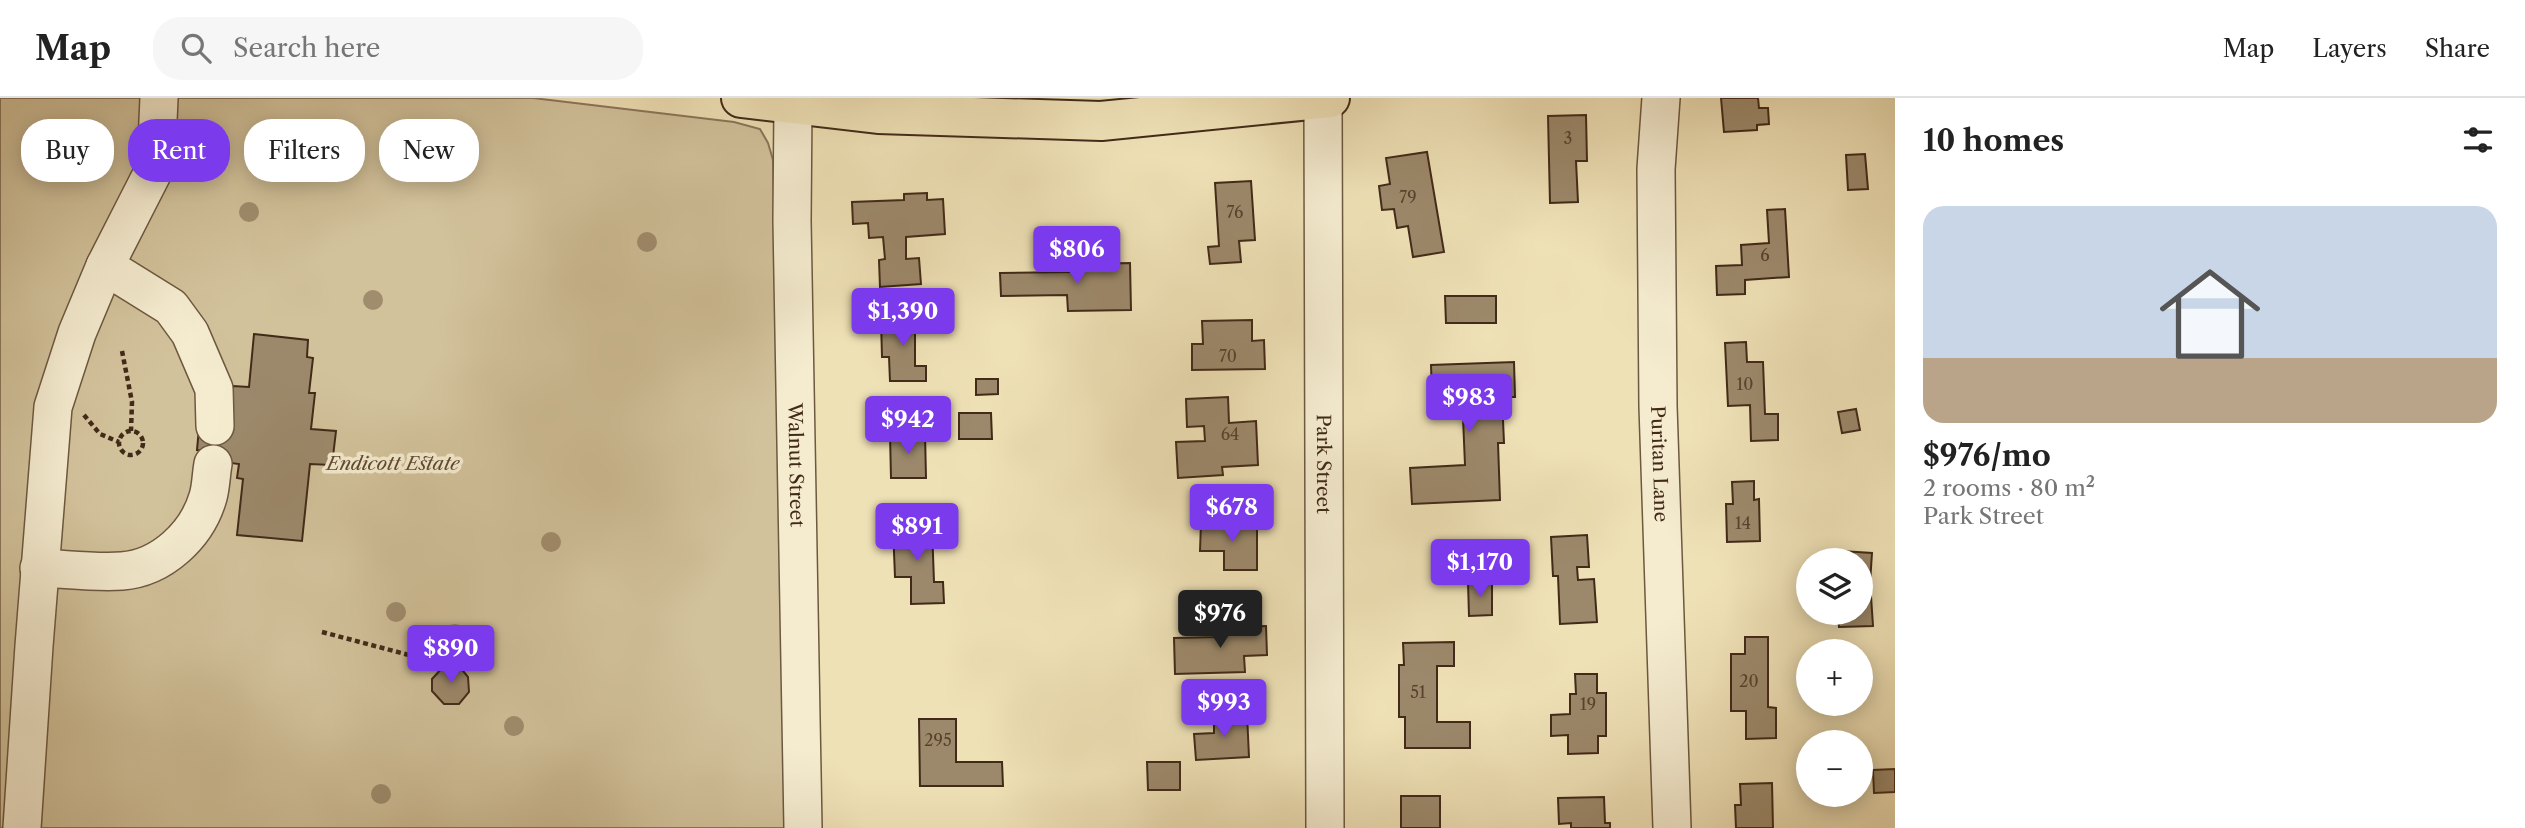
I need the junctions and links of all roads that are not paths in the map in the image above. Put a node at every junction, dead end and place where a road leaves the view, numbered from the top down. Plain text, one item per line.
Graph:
1 (159, 98) edge
2 (741, 98) edge
3 (1661, 98) edge
4 (1326, 99) edge
5 (793, 105) junction
6 (105, 266) junction
7 (215, 426) dead end
8 (213, 464) dead end
9 (40, 568) junction
10 (22, 828) edge
11 (803, 828) edge
12 (1325, 828) edge
13 (1672, 828) edge

1 - 6 street
2 - 5 main road
3 - 13 street, Puritan Lane
4 - 5 main road
4 - 12 street, Park Street
5 - 11 street, Walnut Street
6 - 7 street
6 - 9 street
8 - 9 street
9 - 10 street

